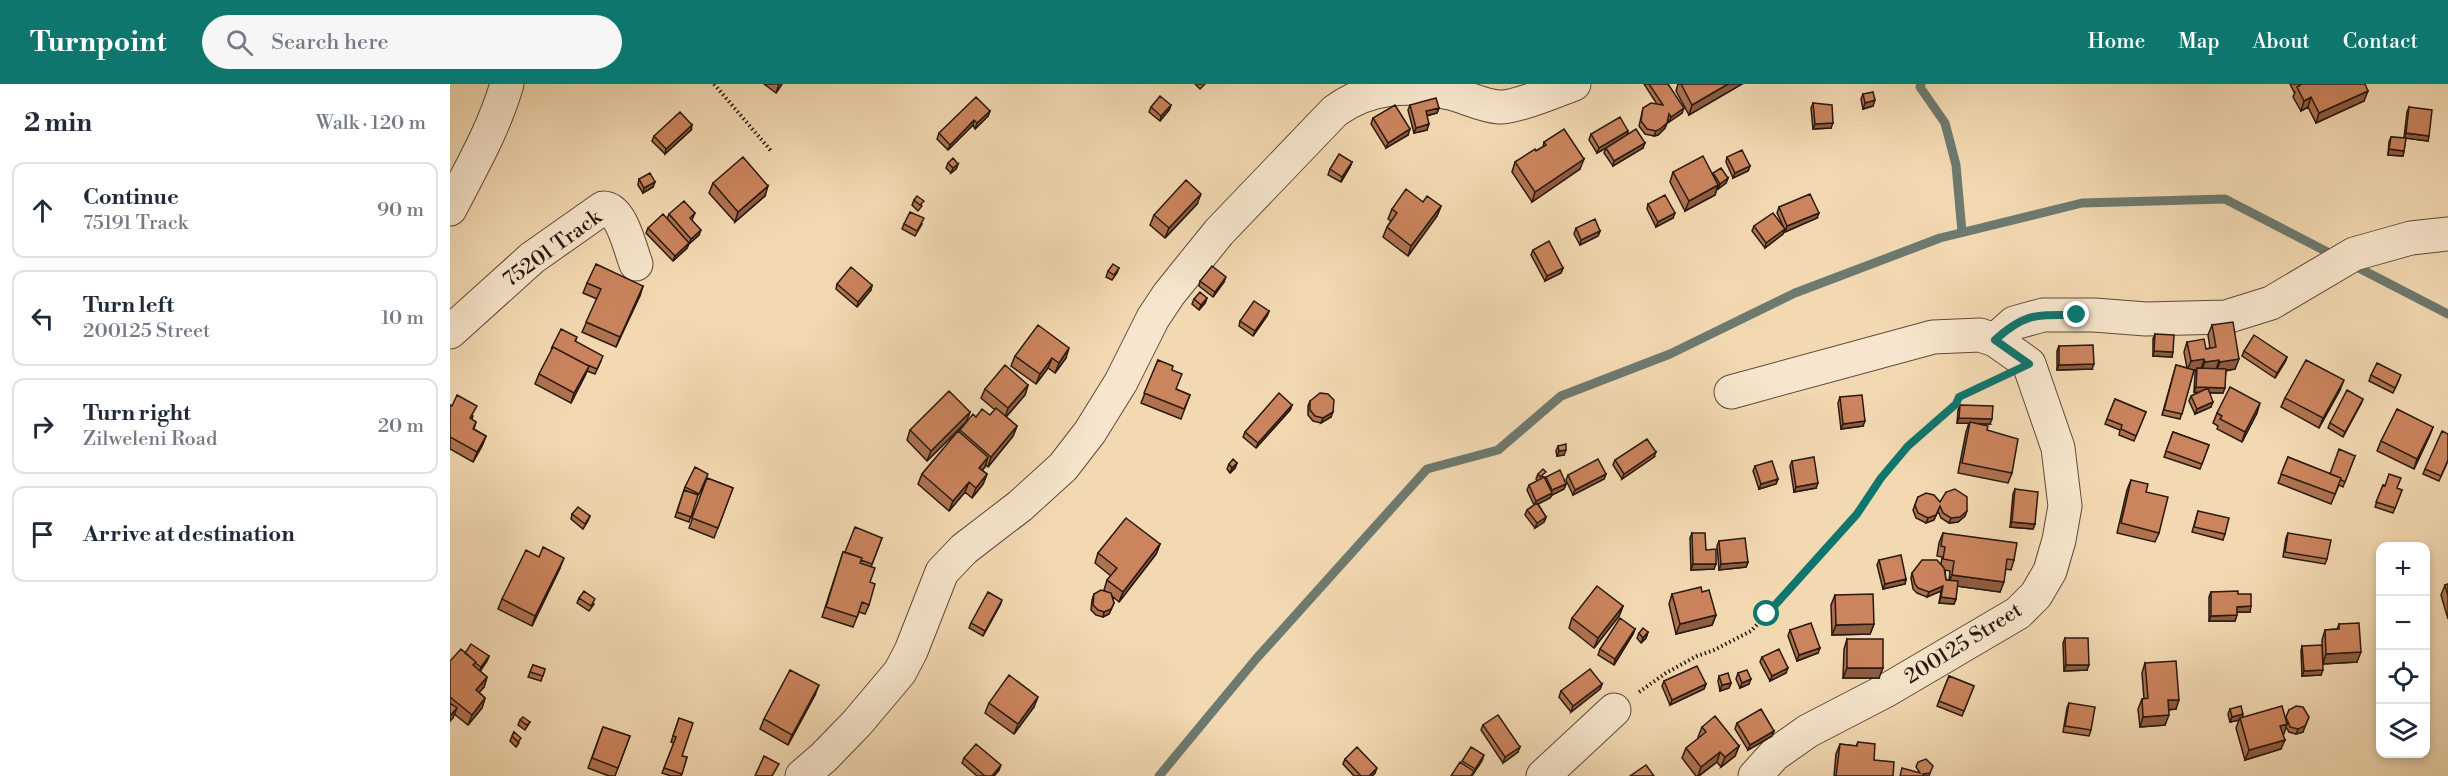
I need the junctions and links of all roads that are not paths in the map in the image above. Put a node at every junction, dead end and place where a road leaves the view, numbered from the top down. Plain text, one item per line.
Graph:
1 (507, 84) edge
2 (1574, 84) edge
3 (450, 209) edge
4 (2448, 234) edge
5 (636, 264) dead end
6 (450, 332) edge
7 (1995, 340) junction
8 (1731, 392) dead end
9 (1614, 710) road end
10 (802, 776) edge
11 (1542, 776) edge
12 (1755, 776) edge

1 - 3 street
2 - 10 street
4 - 7 street
5 - 6 street, 75201 Track
7 - 8 street
7 - 12 street, 200125 Street
9 - 11 street

